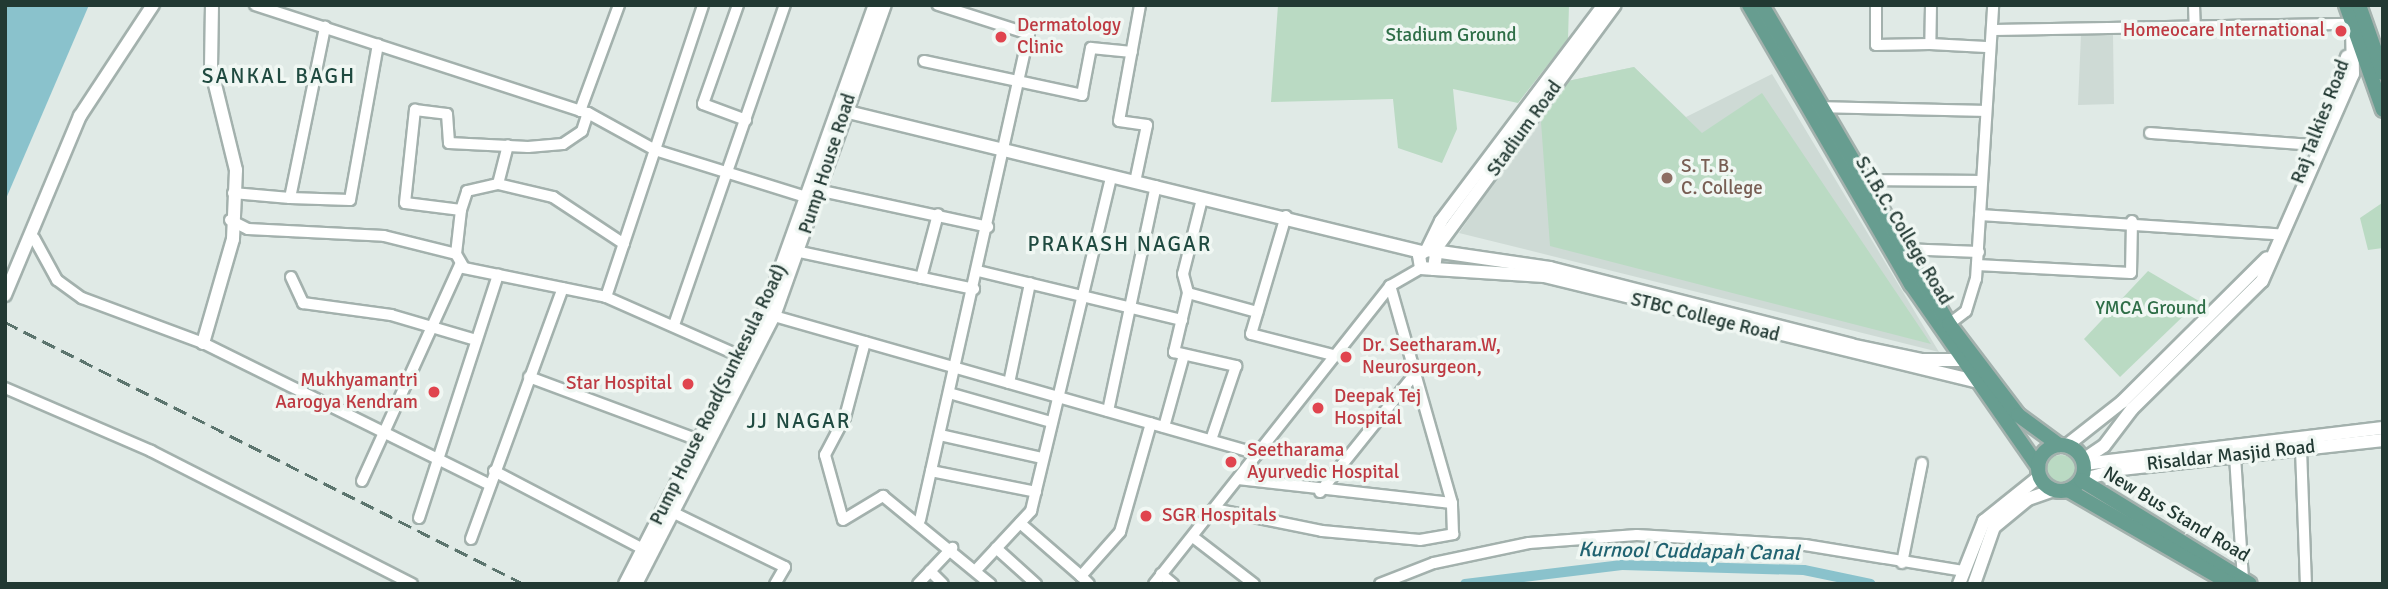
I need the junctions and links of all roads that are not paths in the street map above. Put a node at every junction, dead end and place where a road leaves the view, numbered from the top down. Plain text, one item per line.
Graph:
1 (153, 5) edge
2 (212, 5) edge
3 (255, 5) edge
4 (619, 5) edge
5 (703, 5) edge
6 (738, 5) edge
7 (785, 5) edge
8 (875, 5) edge
9 (885, 5) edge
10 (939, 5) edge
11 (1140, 5) edge
12 (1604, 5) edge
13 (1615, 5) edge
14 (1749, 5) edge
15 (1762, 5) edge
16 (1876, 5) edge
17 (1931, 5) edge
18 (1993, 5) edge
19 (2194, 5) edge
20 (2346, 5) edge
21 (2359, 5) edge
22 (2352, 24) junction
23 (325, 27) junction
24 (2195, 29) junction
25 (1994, 30) junction
26 (1930, 44) junction
27 (378, 45) junction
28 (1986, 47) junction
29 (1132, 52) junction
30 (924, 61) dead end
31 (2383, 73) edge
32 (1022, 83) junction
33 (1820, 107) junction
34 (841, 110) junction
35 (2383, 110) edge
36 (1983, 111) junction
37 (584, 112) junction
38 (746, 120) junction
39 (2150, 133) dead end
40 (508, 145) junction
41 (2314, 145) junction
42 (655, 150) junction
43 (1005, 155) junction
44 (730, 173) junction
45 (1111, 178) junction
46 (1861, 180) junction
47 (1981, 181) junction
48 (1135, 182) junction
49 (498, 184) junction
50 (1156, 186) junction
51 (822, 191) junction
52 (233, 193) junction
53 (290, 198) junction
54 (809, 198) junction
55 (1202, 199) junction
56 (461, 210) junction
57 (938, 214) junction
58 (1980, 215) junction
59 (1286, 216) junction
60 (2132, 221) junction
61 (230, 223) junction
62 (988, 227) junction
63 (2277, 234) junction
64 (34, 237) junction
65 (624, 244) junction
66 (1901, 249) junction
67 (800, 252) junction
68 (1430, 252) junction
69 (1979, 252) junction
70 (459, 258) junction
71 (1977, 265) junction
72 (1427, 268) junction
73 (978, 271) junction
74 (498, 275) junction
75 (291, 276) dead end
76 (920, 278) junction
77 (1030, 284) junction
78 (1390, 286) junction
79 (563, 288) junction
80 (974, 289) junction
81 (1188, 293) junction
82 (5, 295) edge
83 (1084, 296) junction
84 (607, 297) junction
85 (1133, 309) junction
86 (1257, 312) junction
87 (774, 316) junction
88 (1182, 320) junction
89 (1949, 324) junction
90 (674, 325) junction
91 (432, 327) junction
92 (476, 340) junction
93 (865, 342) junction
94 (203, 343) junction
95 (1184, 355) junction
96 (1333, 355) junction
97 (740, 356) junction
98 (1967, 359) junction
99 (955, 368) junction
100 (1414, 375) junction
101 (529, 377) junction
102 (1975, 381) junction
103 (1009, 383) junction
104 (5, 387) edge
105 (949, 393) junction
106 (1059, 397) junction
107 (1108, 411) junction
108 (1051, 422) junction
109 (1151, 423) junction
110 (1164, 427) junction
111 (2383, 428) edge
112 (385, 430) junction
113 (940, 435) junction
114 (698, 440) junction
115 (1211, 440) junction
116 (2383, 440) edge
117 (2062, 446) junction
118 (2301, 449) junction
119 (1258, 454) junction
120 (2235, 456) junction
121 (438, 458) junction
122 (1042, 458) junction
123 (2083, 462) junction
124 (1922, 463) dead end
125 (494, 471) junction
126 (931, 471) junction
127 (2039, 472) junction
128 (1238, 479) junction
129 (2081, 480) junction
130 (362, 481) dead end
131 (489, 485) junction
132 (2061, 490) junction
133 (1036, 492) junction
134 (1320, 492) junction
135 (1452, 503) junction
136 (1214, 509) junction
137 (669, 510) junction
138 (419, 518) dead end
139 (920, 520) junction
140 (1020, 523) junction
141 (1193, 537) junction
142 (471, 538) dead end
143 (952, 548) junction
144 (996, 548) junction
145 (643, 550) junction
146 (1902, 563) junction
147 (976, 570) junction
148 (930, 571) junction
149 (1161, 574) junction
150 (1961, 577) edge
151 (1975, 578) edge
152 (1085, 580) edge
153 (2241, 582) edge
154 (412, 584) edge
155 (625, 584) edge
156 (636, 584) edge
157 (775, 584) edge
158 (918, 584) edge
159 (943, 584) edge
160 (990, 584) edge
161 (1036, 584) edge
162 (1154, 584) edge
163 (1173, 584) edge
164 (1254, 584) edge
165 (1380, 584) edge
166 (2306, 584) edge

1 - 64 street
2 - 52 street
3 - 23 street
4 - 37 street
5 - 42 street
6 - 38 street
7 - 38 street
8 - 34 street, Pump House Road(Sunkesula Road)
9 - 34 street, Pump House Road
10 - 32 street
11 - 29 street
12 - 68 street, Stadium Road
13 - 68 street, Stadium Road
14 - 98 main road, S.T.B.C. College Road
15 - 33 main road, S.T.B.C. College Road
16 - 26 street
17 - 26 street
18 - 25 street
19 - 24 street
20 - 22 main road
21 - 31 main road
22 - 24 street
22 - 35 main road
22 - 41 street, Raj Talkies Road
22 - 123 street, Raj Talkies Road
23 - 27 street
23 - 53 street
24 - 25 street
25 - 28 street
26 - 28 street
27 - 37 street
27 - 53 street
28 - 36 street
29 - 32 street
29 - 48 street
30 - 32 street
32 - 43 street
33 - 36 street
33 - 46 main road, S.T.B.C. College Road
34 - 43 street, STBC College Road
34 - 51 street, Pump House Road
34 - 54 street, Pump House Road(Sunkesula Road)
36 - 47 street
37 - 40 street
37 - 42 street
38 - 44 street
39 - 41 street
40 - 49 street
40 - 56 street
41 - 63 street, Raj Talkies Road
42 - 44 street
42 - 65 street
43 - 45 street, STBC College Road
43 - 62 street
44 - 54 street
44 - 90 street
45 - 48 street, STBC College Road
45 - 83 street
46 - 47 street
46 - 66 main road, S.T.B.C. College Road
47 - 58 street
48 - 50 street, STBC College Road
49 - 56 street
49 - 65 street
50 - 55 street, STBC College Road
50 - 85 street
51 - 54 street
51 - 57 street
51 - 67 street, Pump House Road
52 - 53 street
52 - 61 street
54 - 97 street, Pump House Road(Sunkesula Road)
55 - 59 street, STBC College Road
55 - 81 street
56 - 70 street
57 - 62 street
57 - 76 street
58 - 60 street
58 - 69 street
59 - 68 street, STBC College Road
59 - 86 street
60 - 63 street
60 - 71 street
61 - 70 street
61 - 94 street
62 - 73 street
63 - 117 street, Raj Talkies Road
64 - 82 street
64 - 94 street
65 - 84 street
66 - 69 street
66 - 89 main road, S.T.B.C. College Road
67 - 76 street
67 - 87 street, Pump House Road
68 - 72 street
68 - 72 street
68 - 98 street, STBC College Road
69 - 71 street
70 - 74 street
70 - 91 street
71 - 89 street
72 - 78 street
72 - 102 street, STBC College Road
73 - 77 street
73 - 80 street
74 - 79 street
74 - 92 street
75 - 91 street
76 - 80 street
77 - 83 street
77 - 103 street
78 - 96 street
78 - 100 street
79 - 84 street
79 - 101 street
80 - 99 street
81 - 86 street
81 - 88 street
83 - 85 street
83 - 106 street
84 - 90 street
85 - 88 street
85 - 107 street
86 - 96 street
87 - 93 street
87 - 137 street, Pump House Road
88 - 95 street
89 - 98 main road, S.T.B.C. College Road
90 - 97 street
91 - 92 street
91 - 112 street
92 - 121 street
93 - 99 street
93 - 139 street
94 - 112 street
95 - 110 street
95 - 115 street
96 - 119 street
97 - 114 street, Pump House Road(Sunkesula Road)
98 - 102 main road, S.T.B.C. College Road
98 - 117 main road, S.T.B.C. College Road
99 - 103 street
99 - 105 street
100 - 134 street
100 - 135 street
101 - 114 street
101 - 125 street
102 - 127 main road, S.T.B.C. College Road
103 - 106 street
104 - 154 street
105 - 108 street
105 - 113 street
106 - 107 street
106 - 108 street
107 - 109 street
108 - 122 street
109 - 110 street
109 - 152 street
110 - 115 street
111 - 123 street, Risaldar Masjid Road
112 - 121 street
112 - 130 street
113 - 122 street
113 - 126 street
114 - 137 street, Pump House Road(Sunkesula Road)
115 - 119 street
116 - 118 street, Risaldar Masjid Road
117 - 123 main road
117 - 127 main road
118 - 120 street, Risaldar Masjid Road
118 - 166 street
119 - 128 street
120 - 129 street, Risaldar Masjid Road
120 - 153 street
121 - 131 street
121 - 138 street
122 - 133 street
123 - 129 main road
124 - 146 street
125 - 131 street
125 - 145 street
126 - 133 street
126 - 139 street
127 - 132 main road
127 - 150 street
128 - 134 street
128 - 136 street
129 - 132 main road
129 - 153 main road, New Bus Stand Road
131 - 142 street
132 - 151 street
132 - 153 main road, New Bus Stand Road
133 - 140 street
134 - 135 street
135 - 136 street
136 - 141 street
137 - 145 street, Pump House Road(Sunkesula Road)
137 - 156 street, Pump House Road
137 - 157 street
139 - 143 street
140 - 144 street
140 - 152 street
141 - 149 street
141 - 164 street
143 - 147 street
143 - 148 street
144 - 147 street
144 - 161 street
145 - 155 street, Pump House Road(Sunkesula Road)
146 - 150 street
146 - 165 street
147 - 160 street
148 - 158 street
148 - 159 street
149 - 162 street
149 - 163 street

